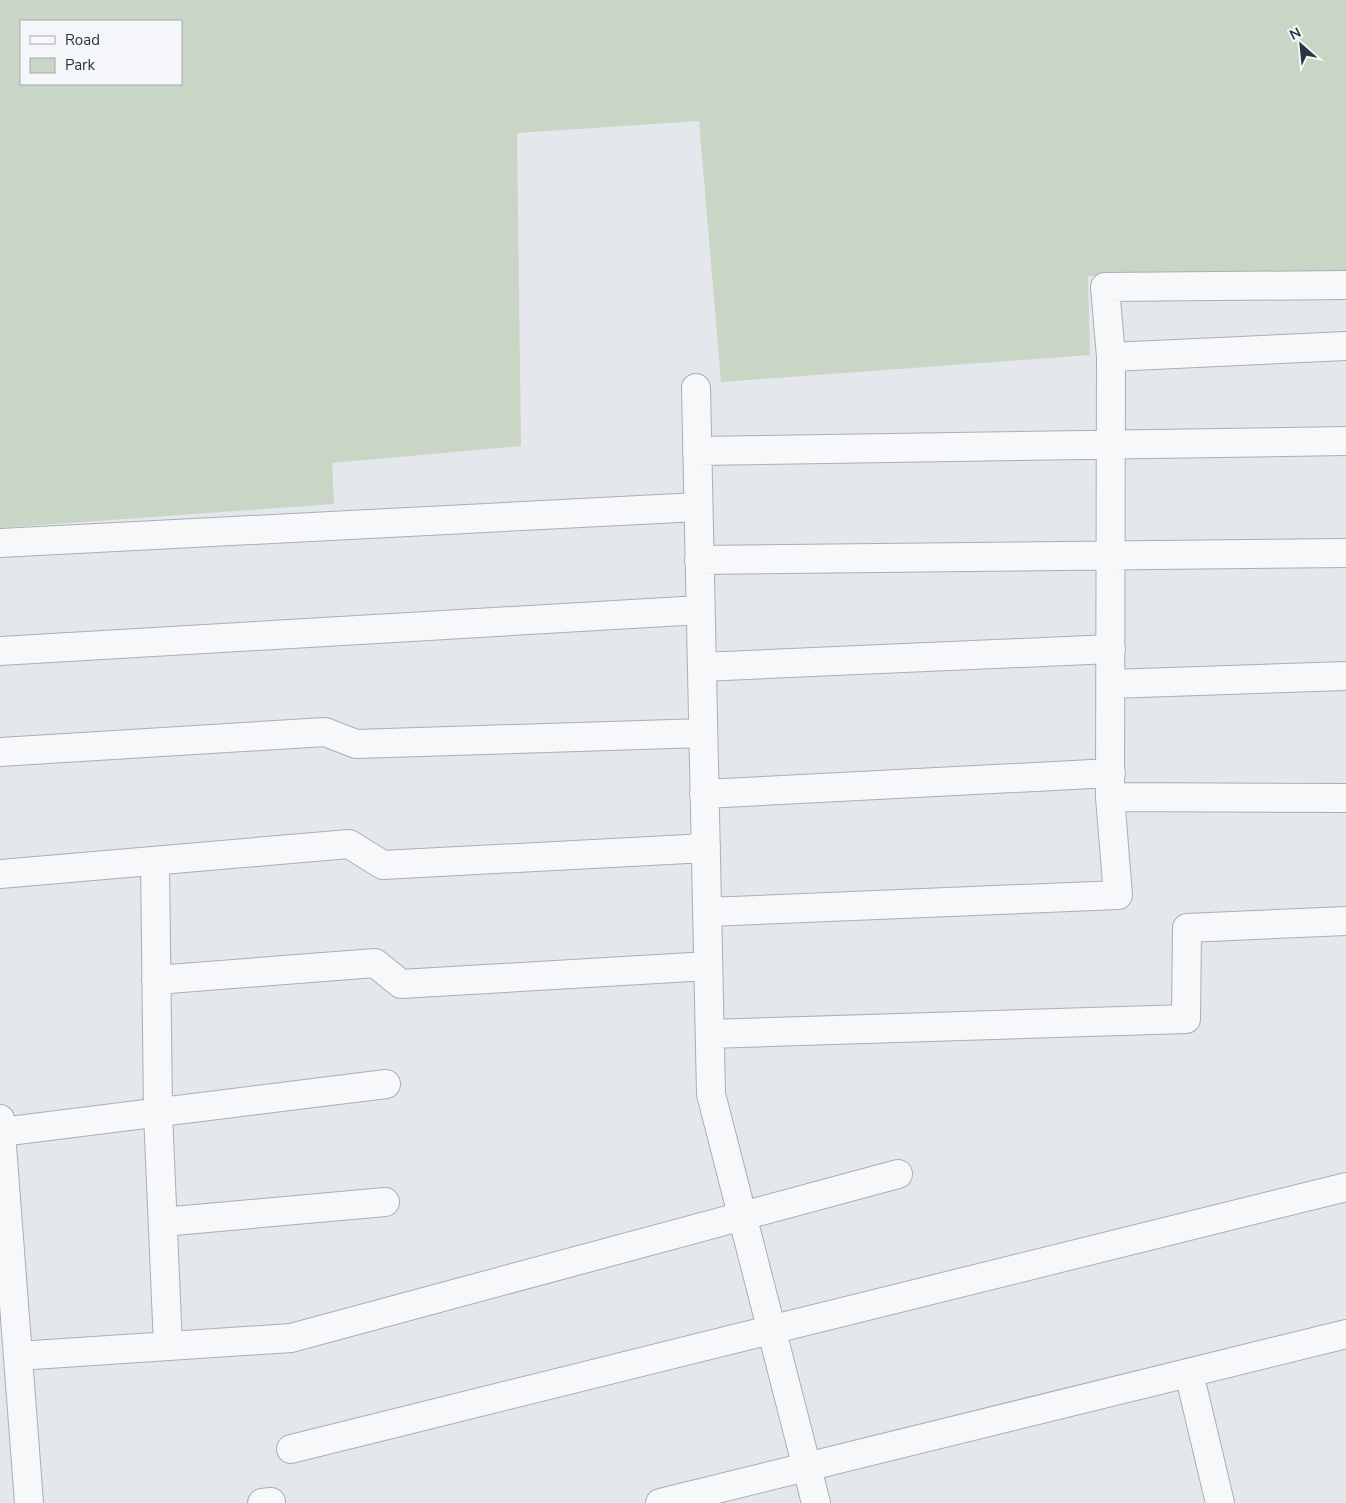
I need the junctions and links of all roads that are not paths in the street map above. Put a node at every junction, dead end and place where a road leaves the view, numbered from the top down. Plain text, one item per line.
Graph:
1 (1346, 285) edge
2 (1346, 346) edge
3 (1111, 357) junction
4 (696, 388) dead end
5 (1346, 441) edge
6 (1111, 445) junction
7 (697, 451) junction
8 (698, 507) junction
9 (0, 543) edge
10 (1346, 553) edge
11 (1111, 556) junction
12 (699, 560) junction
13 (700, 610) junction
14 (1111, 649) junction
15 (0, 651) edge
16 (702, 667) junction
17 (1346, 676) edge
18 (1111, 684) junction
19 (703, 733) junction
20 (0, 752) edge
21 (1111, 785) junction
22 (704, 794) junction
23 (1346, 798) edge
24 (706, 848) junction
25 (155, 861) junction
26 (0, 874) edge
27 (707, 912) junction
28 (1346, 921) edge
29 (708, 966) junction
30 (156, 980) junction
31 (710, 1034) junction
32 (386, 1084) dead end
33 (158, 1113) junction
34 (0, 1125) edge
35 (2, 1165) edge
36 (898, 1174) dead end
37 (1346, 1186) edge
38 (385, 1202) dead end
39 (743, 1216) junction
40 (163, 1222) junction
41 (771, 1329) junction
42 (1346, 1334) edge
43 (168, 1346) junction
44 (18, 1356) junction
45 (1189, 1372) junction
46 (291, 1449) dead end
47 (806, 1467) junction
48 (30, 1503) edge
49 (660, 1503) edge
50 (816, 1503) edge
51 (1220, 1503) edge

1 - 3 street
2 - 3 street
3 - 6 street
4 - 7 street
5 - 6 street
6 - 7 street
6 - 11 street
7 - 8 street
8 - 9 street
8 - 12 street
10 - 11 street
11 - 12 street
11 - 14 street
12 - 13 street
13 - 15 street
13 - 16 street
14 - 16 street
14 - 18 street
16 - 19 street
17 - 18 street
18 - 21 street
19 - 20 street
19 - 22 street
21 - 22 street
21 - 23 street
21 - 27 street
22 - 24 street
24 - 25 street
24 - 27 street
25 - 26 street
25 - 30 street
27 - 29 street
28 - 31 street
29 - 30 street
29 - 31 street
30 - 33 street
31 - 39 street
32 - 33 street
33 - 34 street
33 - 40 street
34 - 35 street
35 - 44 street
36 - 39 street
37 - 41 street
38 - 40 street
39 - 41 street
39 - 43 street
40 - 43 street
41 - 46 street
41 - 47 street
42 - 45 street
43 - 44 street
44 - 48 street
45 - 47 street
45 - 51 street
47 - 49 street
47 - 50 street

